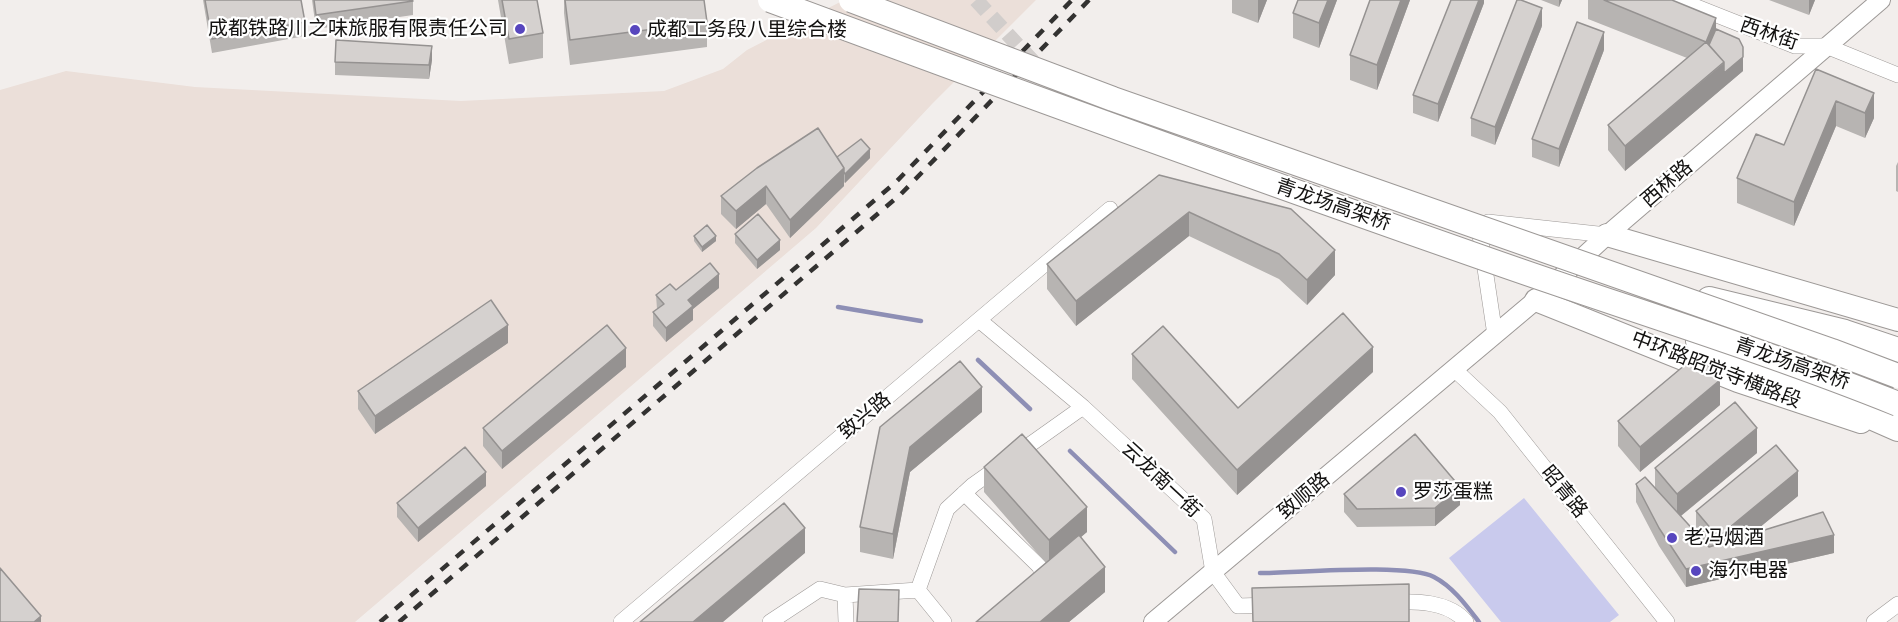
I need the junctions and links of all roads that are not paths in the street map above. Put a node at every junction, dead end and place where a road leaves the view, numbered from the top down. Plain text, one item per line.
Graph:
1 (770, 0) edge
2 (851, 0) edge
3 (1679, 0) edge
4 (1881, 0) edge
5 (1826, 46) junction
6 (1898, 75) edge
7 (1064, 94) dead end
8 (1110, 210) dead end
9 (1478, 221) junction
10 (1607, 235) junction
11 (1616, 275) junction
12 (1536, 300) junction
13 (1602, 300) junction
14 (979, 320) junction
15 (1898, 320) edge
16 (1495, 335) junction
17 (1898, 350) edge
18 (1454, 369) junction
19 (1898, 376) edge
20 (1898, 404) edge
21 (1083, 408) junction
22 (1898, 429) edge
23 (1898, 433) edge
24 (964, 493) junction
25 (1212, 572) junction
26 (918, 590) junction
27 (846, 595) junction
28 (1029, 595) edge
29 (1374, 602) edge
30 (1284, 604) edge
31 (1898, 604) edge
32 (621, 622) edge
33 (770, 622) edge
34 (846, 622) edge
35 (944, 622) edge
36 (1153, 622) edge
37 (1466, 622) edge
38 (1667, 622) edge
39 (1874, 622) edge

1 - 13 highway, 青龙场高架桥, bridge
2 - 11 highway, 青龙场高架桥, bridge
3 - 5 street, 西林街
4 - 5 street, 西林路
5 - 6 street
5 - 10 street, 西林路
7 - 9 street
8 - 14 street, 致兴路
9 - 10 street
9 - 16 street
10 - 12 street, 西林路
10 - 15 main road
11 - 17 highway, bridge
11 - 19 highway, 青龙场高架桥, bridge
12 - 16 street, 西林路
12 - 23 main road, 中环路昭觉寺横路段
13 - 20 highway, 青龙场高架桥, bridge
13 - 22 highway, bridge
14 - 21 street, 云龙南一街
14 - 32 street, 致兴路
16 - 18 street, 西林路
18 - 25 street, 致顺路
18 - 38 street, 昭青路
21 - 24 street
21 - 25 street, 云龙南一街
24 - 26 street
24 - 28 street
25 - 30 street, 云龙南一街
25 - 36 street, 致顺路
26 - 27 street
26 - 35 street
27 - 33 street
27 - 34 street
29 - 37 street
31 - 39 street

